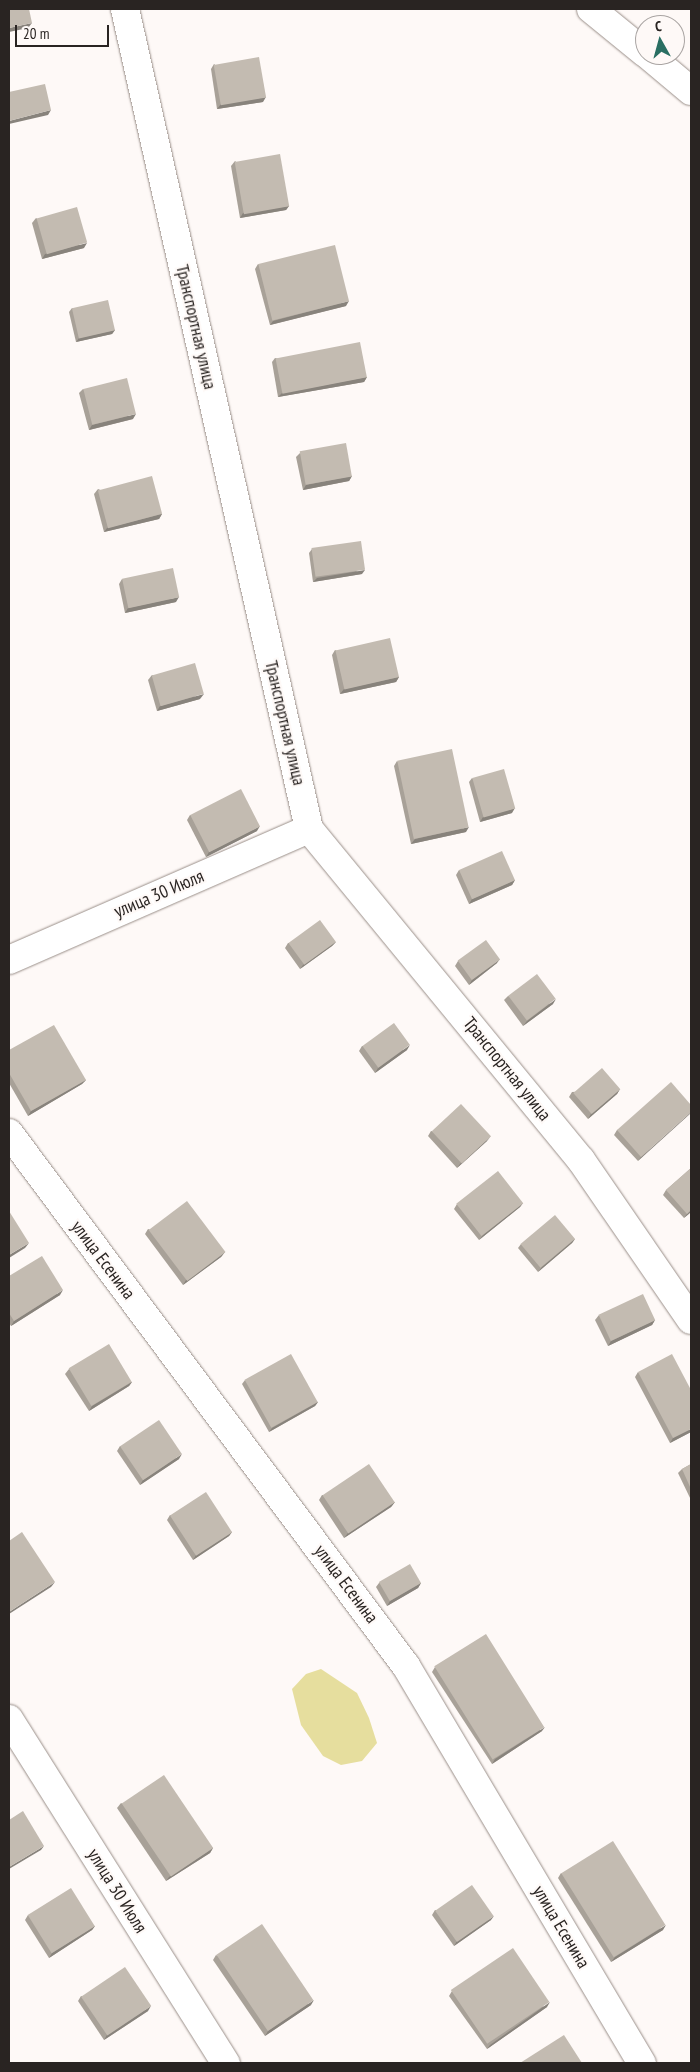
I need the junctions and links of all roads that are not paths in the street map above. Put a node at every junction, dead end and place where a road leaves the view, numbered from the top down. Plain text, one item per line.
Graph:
1 (125, 9) edge
2 (591, 9) edge
3 (635, 45) edge
4 (660, 65) edge
5 (691, 90) edge
6 (309, 829) junction
7 (9, 960) edge
8 (9, 1133) edge
9 (691, 1320) edge
10 (9, 1719) edge
11 (226, 2063) edge
12 (642, 2063) edge

1 - 6 street, Транспортная улица
2 - 3 street
4 - 5 street
6 - 7 street, улица 30 Июля
6 - 9 street, Транспортная улица
8 - 12 street, улица Есенина
10 - 11 street, улица 30 Июля

